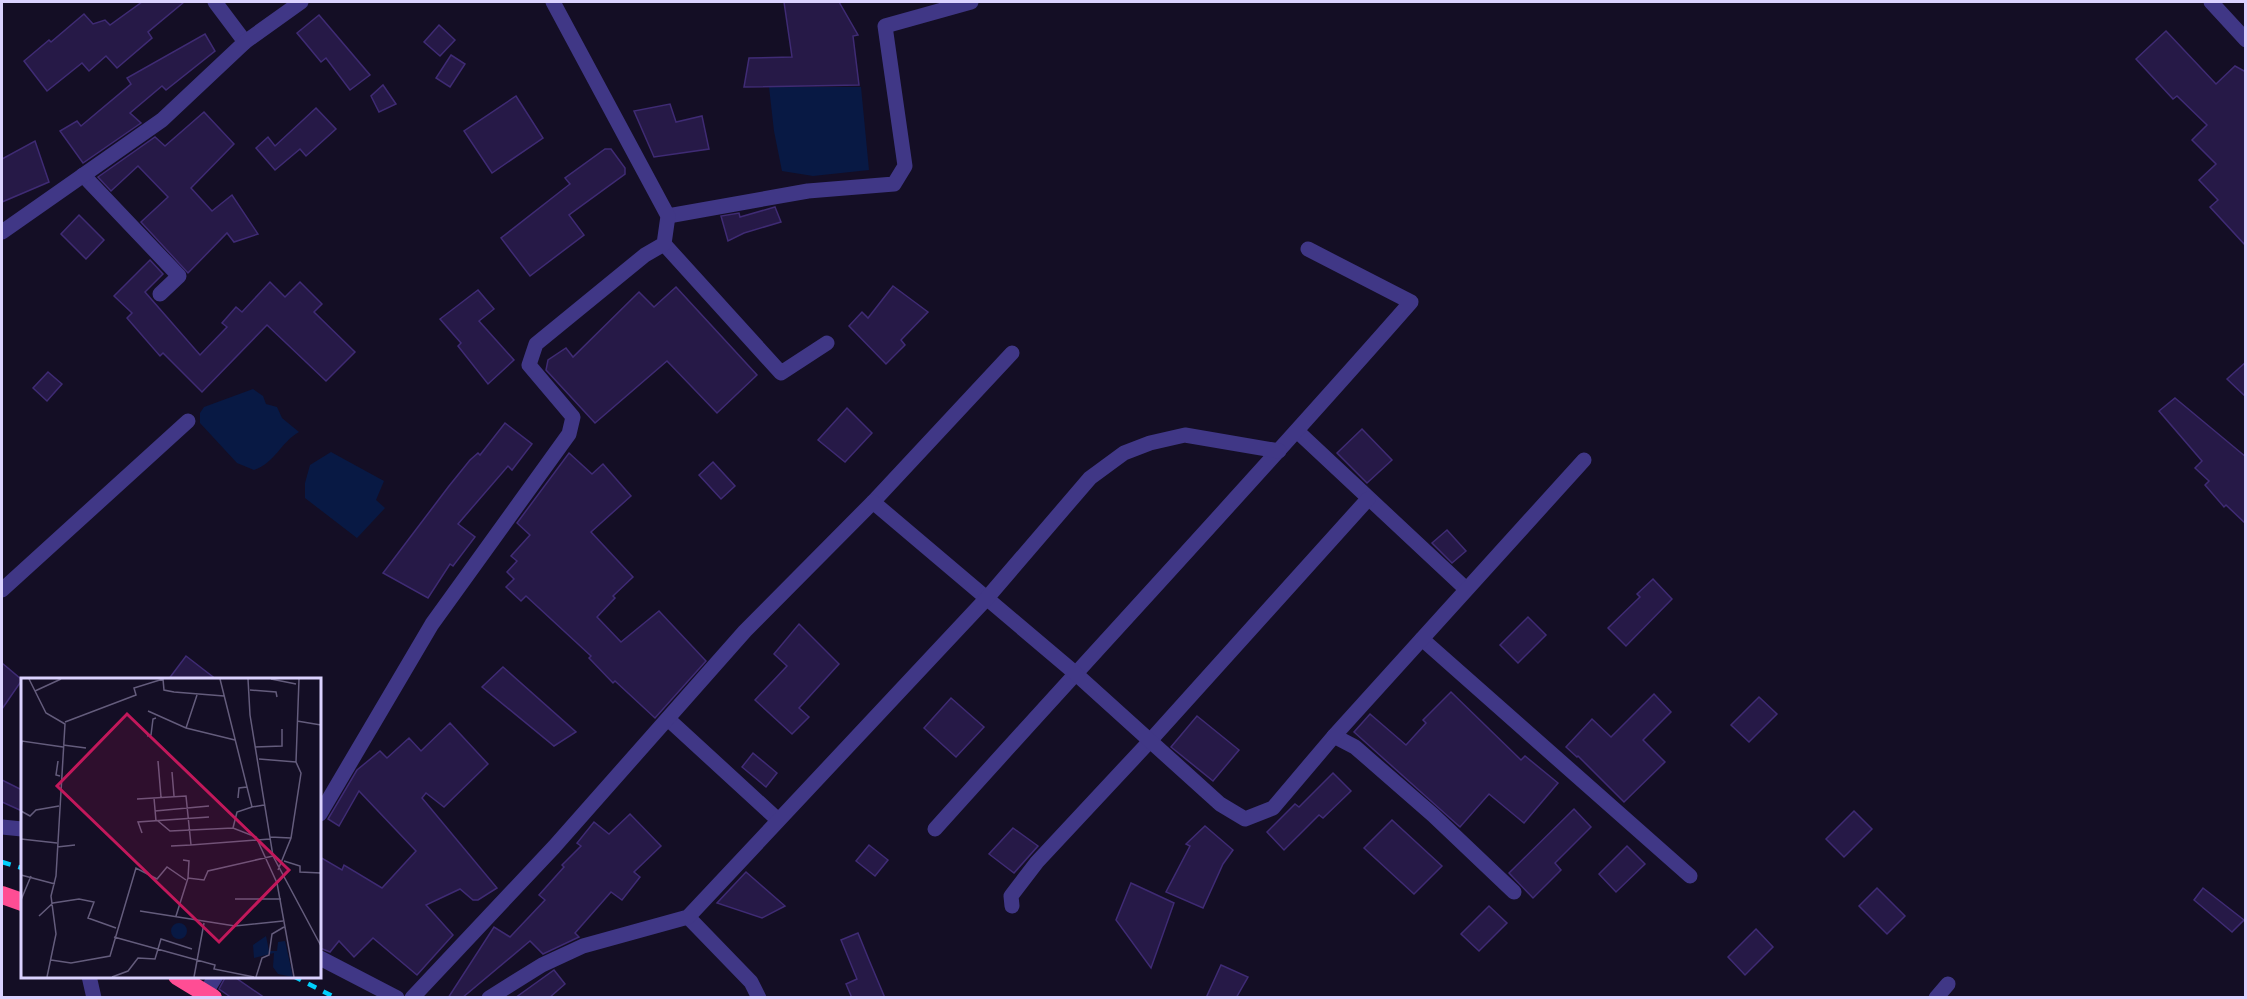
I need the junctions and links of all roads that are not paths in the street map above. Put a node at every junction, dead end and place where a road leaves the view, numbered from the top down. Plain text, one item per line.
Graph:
1 (215, 2) edge
2 (301, 2) edge
3 (552, 2) edge
4 (971, 2) edge
5 (2211, 2) edge
6 (2246, 40) edge
7 (245, 42) junction
8 (83, 175) junction
9 (668, 216) junction
10 (2, 232) edge
11 (664, 244) junction
12 (1308, 249) dead end
13 (160, 294) dead end
14 (827, 343) dead end
15 (1012, 353) dead end
16 (188, 421) dead end
17 (1297, 431) junction
18 (1279, 452) junction
19 (1584, 460) dead end
20 (1368, 499) junction
21 (873, 502) junction
22 (1466, 589) junction
23 (2, 590) edge
24 (987, 598) junction
25 (1422, 639) junction
26 (1075, 673) junction
27 (668, 719) junction
28 (1334, 736) junction
29 (1149, 742) junction
30 (321, 812) edge
31 (777, 819) junction
32 (2, 827) edge
33 (21, 829) edge
34 (935, 829) dead end
35 (1690, 876) dead end
36 (1514, 892) dead end
37 (2, 896) edge
38 (21, 902) edge
39 (1011, 906) dead end
40 (688, 917) junction
41 (321, 959) edge
42 (89, 978) edge
43 (180, 978) edge
44 (215, 978) edge
45 (1948, 984) dead end
46 (209, 995) edge
47 (94, 998) edge
48 (397, 998) edge
49 (412, 998) edge
50 (489, 998) edge
51 (759, 998) edge
52 (1936, 998) edge

1 - 7 street
2 - 7 street
3 - 9 street
4 - 9 street
5 - 6 street
7 - 8 street
8 - 10 street
8 - 13 street
9 - 11 street
11 - 14 street
11 - 30 street
12 - 17 street
15 - 21 street
16 - 23 street
17 - 18 street
17 - 20 street
18 - 24 street
18 - 26 street
19 - 22 street
20 - 22 street
20 - 29 street
21 - 24 street
21 - 27 street
22 - 25 street
24 - 26 street
24 - 31 street
25 - 28 street
25 - 35 street
26 - 29 street
26 - 34 street
27 - 31 street
27 - 49 street
28 - 29 street
28 - 36 street
29 - 39 street
31 - 40 street
32 - 33 street
37 - 38 highway
40 - 50 street
40 - 51 street
41 - 48 street
42 - 47 street
43 - 46 highway
44 - 46 street
45 - 52 street

